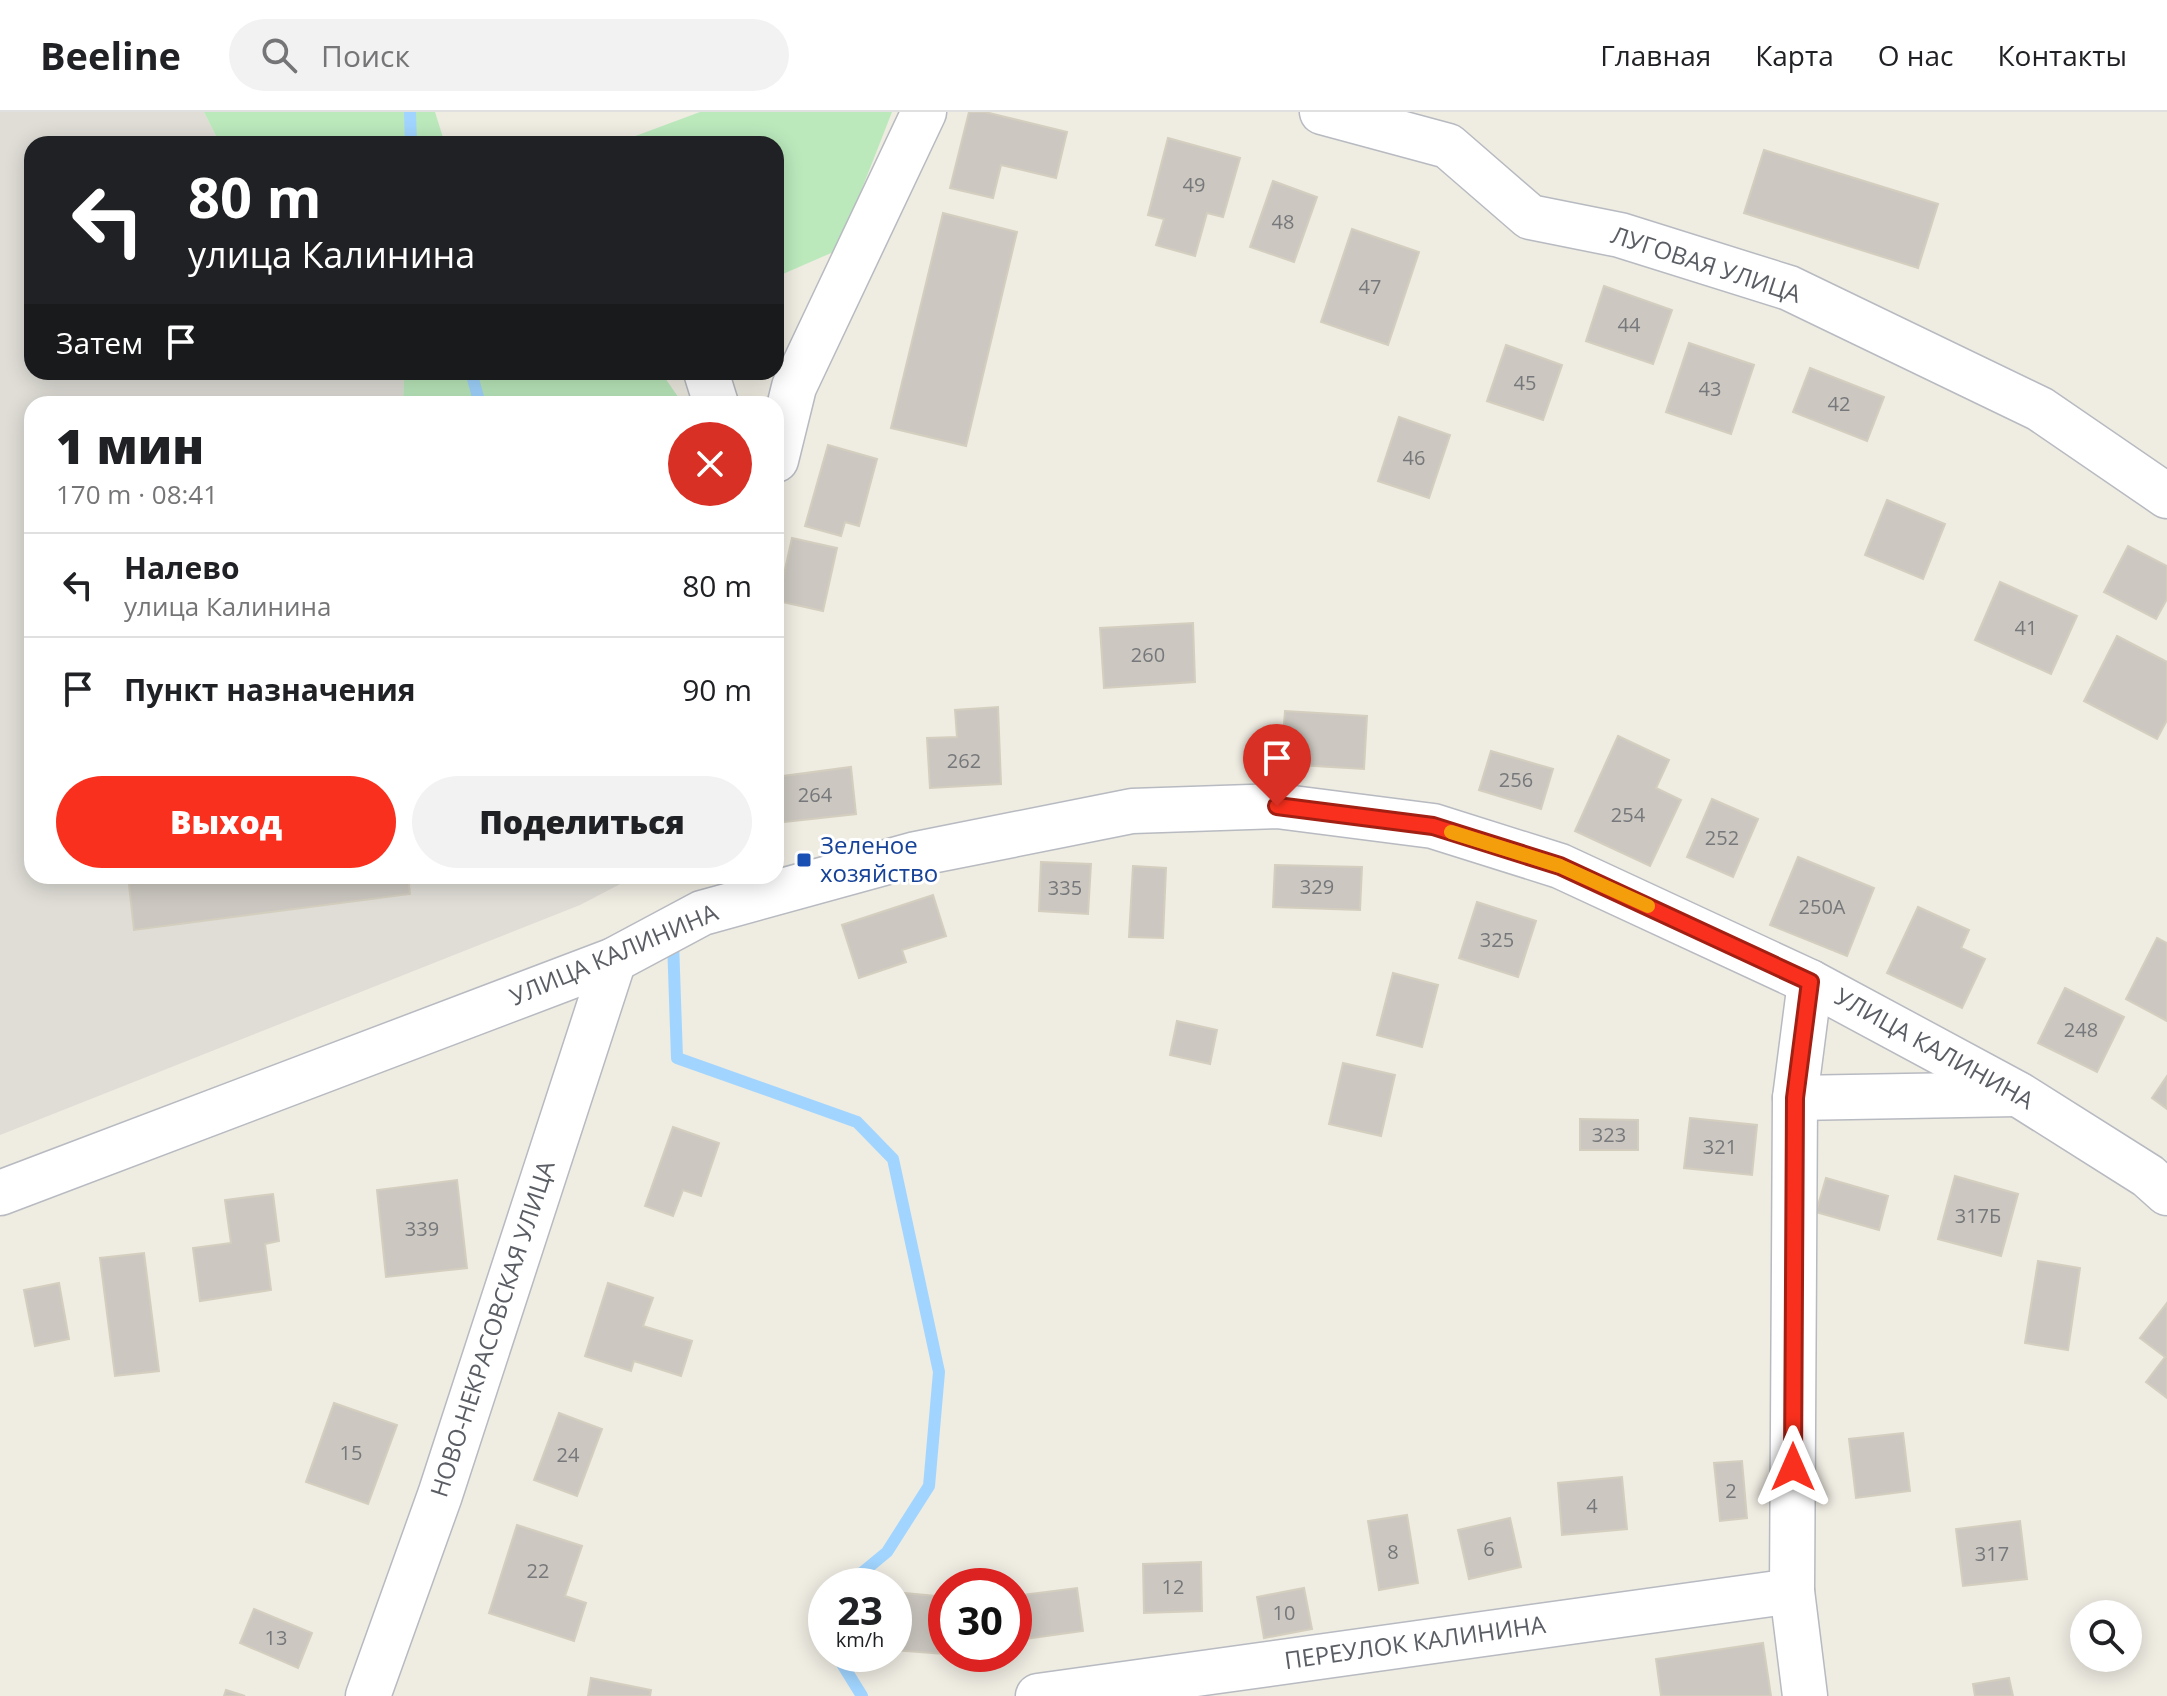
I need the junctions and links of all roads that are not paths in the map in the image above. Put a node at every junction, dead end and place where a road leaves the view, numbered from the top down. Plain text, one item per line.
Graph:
1 (924, 112) edge
2 (1322, 112) edge
3 (784, 428) edge
4 (2167, 496) edge
5 (784, 879) edge
6 (760, 884) edge
7 (703, 895) edge
8 (614, 960) junction
9 (1810, 982) junction
10 (2018, 1094) junction
11 (1795, 1098) junction
12 (0, 1193) edge
13 (2167, 1193) edge
14 (1792, 1591) junction
15 (368, 1696) edge
16 (1038, 1696) edge
17 (1805, 1696) edge

1 - 3 street
2 - 4 street, ЛУГОВАЯ УЛИЦА
5 - 9 street, УЛИЦА КАЛИНИНА
6 - 7 street, УЛИЦА КАЛИНИНА
7 - 8 street, УЛИЦА КАЛИНИНА
8 - 12 street, УЛИЦА КАЛИНИНА
8 - 15 street, НОВО-НЕКРАСОВСКАЯ УЛИЦА
9 - 10 street, УЛИЦА КАЛИНИНА
9 - 11 street
10 - 11 street
10 - 13 street, УЛИЦА КАЛИНИНА
11 - 14 street
14 - 16 street, ПЕРЕУЛОК КАЛИНИНА
14 - 17 street

